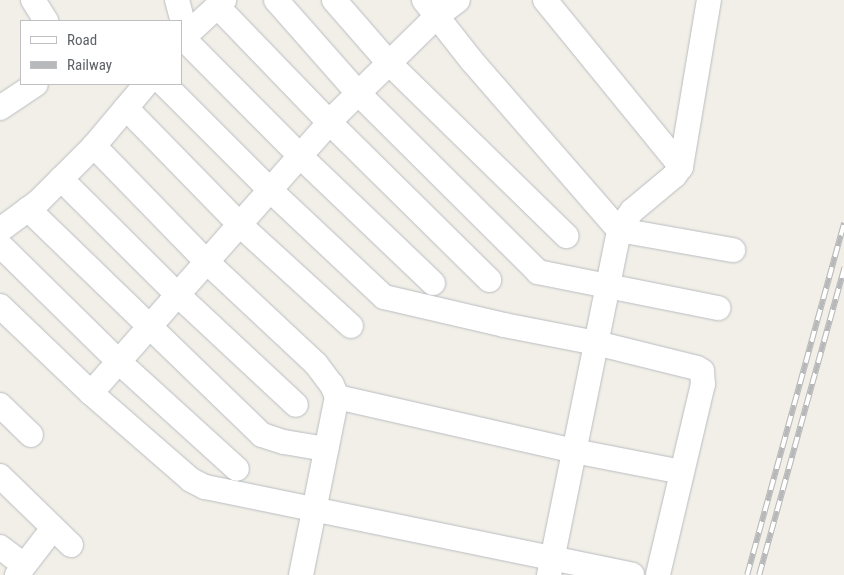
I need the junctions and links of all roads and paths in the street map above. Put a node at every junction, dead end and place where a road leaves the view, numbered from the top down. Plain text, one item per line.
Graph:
1 (33, 0) edge
2 (177, 0) edge
3 (276, 0) edge
4 (334, 0) edge
5 (458, 0) edge
6 (710, 0) edge
7 (549, 1) edge
8 (221, 3) edge
9 (430, 8) edge
10 (45, 20) edge
11 (181, 20) edge
12 (184, 37) edge
13 (389, 63) junction
14 (34, 85) edge
15 (145, 85) edge
16 (165, 85) edge
17 (358, 93) junction
18 (0, 108) edge
19 (126, 108) junction
20 (330, 122) junction
21 (94, 146) junction
22 (300, 156) junction
23 (681, 167) junction
24 (61, 179) junction
25 (270, 190) junction
26 (28, 209) junction
27 (240, 225) junction
28 (0, 230) edge
29 (619, 230) junction
30 (566, 236) dead end
31 (0, 245) edge
32 (733, 250) dead end
33 (206, 262) junction
34 (489, 280) dead end
35 (432, 283) dead end
36 (607, 285) junction
37 (178, 295) junction
38 (0, 306) edge
39 (718, 308) dead end
40 (150, 326) junction
41 (351, 326) dead end
42 (596, 343) junction
43 (119, 362) junction
44 (92, 393) junction
45 (337, 397) junction
46 (296, 404) dead end
47 (0, 405) edge
48 (31, 436) dead end
49 (326, 449) junction
50 (574, 451) junction
51 (237, 470) dead end
52 (682, 472) junction
53 (0, 476) edge
54 (313, 511) junction
55 (53, 528) junction
56 (71, 545) dead end
57 (0, 547) edge
58 (551, 567) edge
59 (20, 570) edge
60 (301, 575) edge
61 (632, 575) edge
62 (658, 575) edge

1 - 10 street
2 - 11 street
3 - 17 street
4 - 13 street
5 - 9 street
6 - 23 street
7 - 23 street
8 - 12 street
8 - 20 street
9 - 13 street
9 - 29 street
12 - 22 street
13 - 17 street
13 - 30 street
14 - 18 street
15 - 19 street
16 - 25 street
17 - 20 street
17 - 36 street
19 - 21 street
19 - 27 street
20 - 22 street
20 - 34 street
21 - 24 street
21 - 33 street
22 - 25 street
22 - 35 street
23 - 29 street
24 - 26 street
24 - 37 street
25 - 27 street
25 - 42 street
26 - 28 street
26 - 40 street
27 - 33 street
27 - 41 street
29 - 32 street
29 - 36 street
31 - 43 street
33 - 37 street
33 - 45 street
36 - 39 street
36 - 42 street
37 - 40 street
37 - 46 street
38 - 44 street
40 - 43 street
40 - 49 street
42 - 50 street
42 - 52 street
43 - 44 street
43 - 51 street
44 - 54 street
45 - 49 street
45 - 50 street
47 - 48 street
49 - 54 street
50 - 52 street
50 - 58 street
52 - 62 street
53 - 55 street
54 - 58 street
54 - 60 street
55 - 56 street
55 - 59 street
57 - 59 street
58 - 61 street

